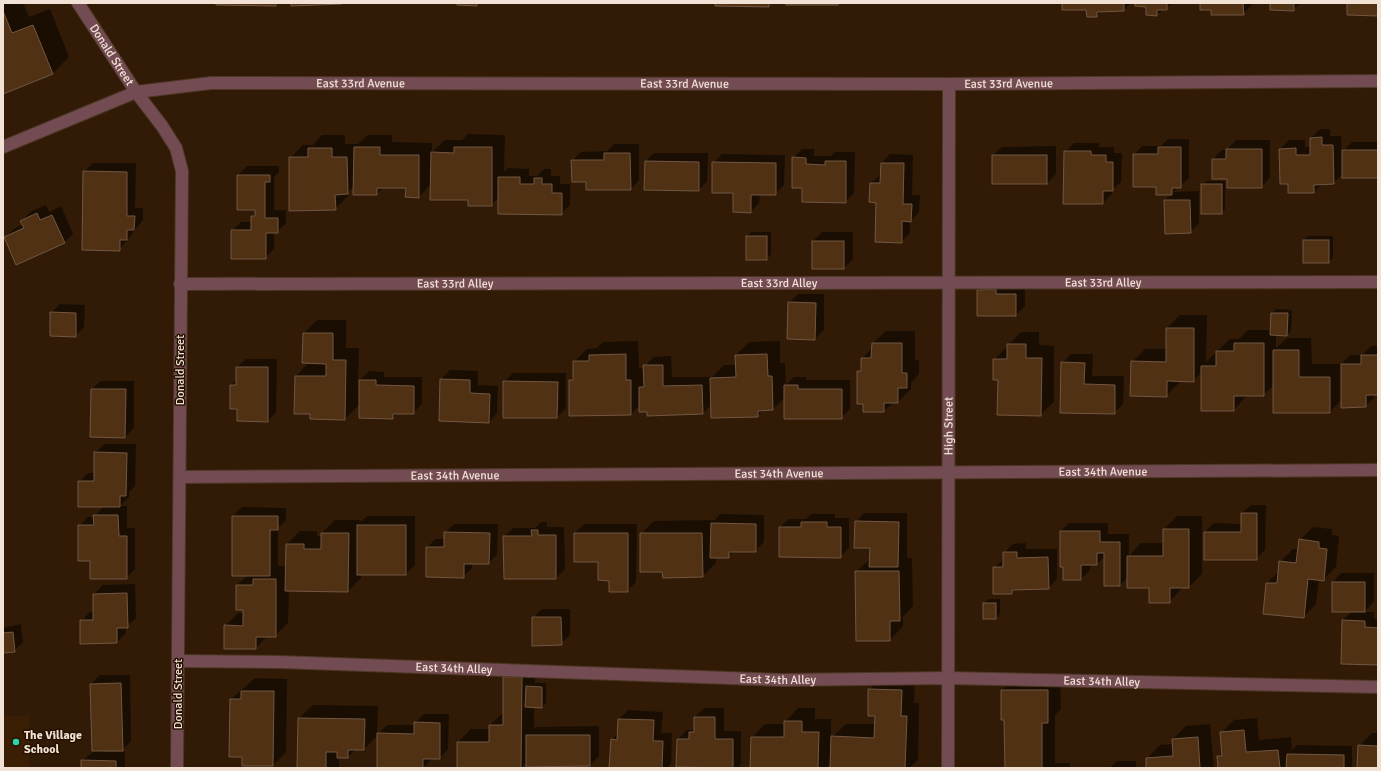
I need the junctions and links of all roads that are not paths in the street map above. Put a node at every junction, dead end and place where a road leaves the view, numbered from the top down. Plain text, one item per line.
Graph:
1 (78, 3) edge
2 (1378, 81) edge
3 (949, 84) junction
4 (136, 92) junction
5 (3, 147) edge
6 (1378, 282) edge
7 (180, 284) junction
8 (949, 284) junction
9 (1378, 470) edge
10 (948, 473) junction
11 (180, 477) junction
12 (178, 661) junction
13 (948, 678) junction
14 (1378, 687) edge
15 (177, 768) edge
16 (948, 768) edge

1 - 4 street, Donald Street
2 - 3 street, East 33rd Avenue
3 - 4 street, East 33rd Avenue
3 - 8 street, High Street
4 - 5 street, East 33rd Avenue
4 - 7 street, Donald Street
6 - 8 street, East 33rd Alley
7 - 8 street, East 33rd Alley
7 - 11 street, Donald Street
8 - 10 street, High Street
9 - 10 street, East 34th Avenue
10 - 11 street, East 34th Avenue
10 - 13 street, High Street
11 - 12 street, Donald Street
12 - 13 street, East 34th Alley
12 - 15 street, Donald Street
13 - 14 street, East 34th Alley
13 - 16 street, High Street

